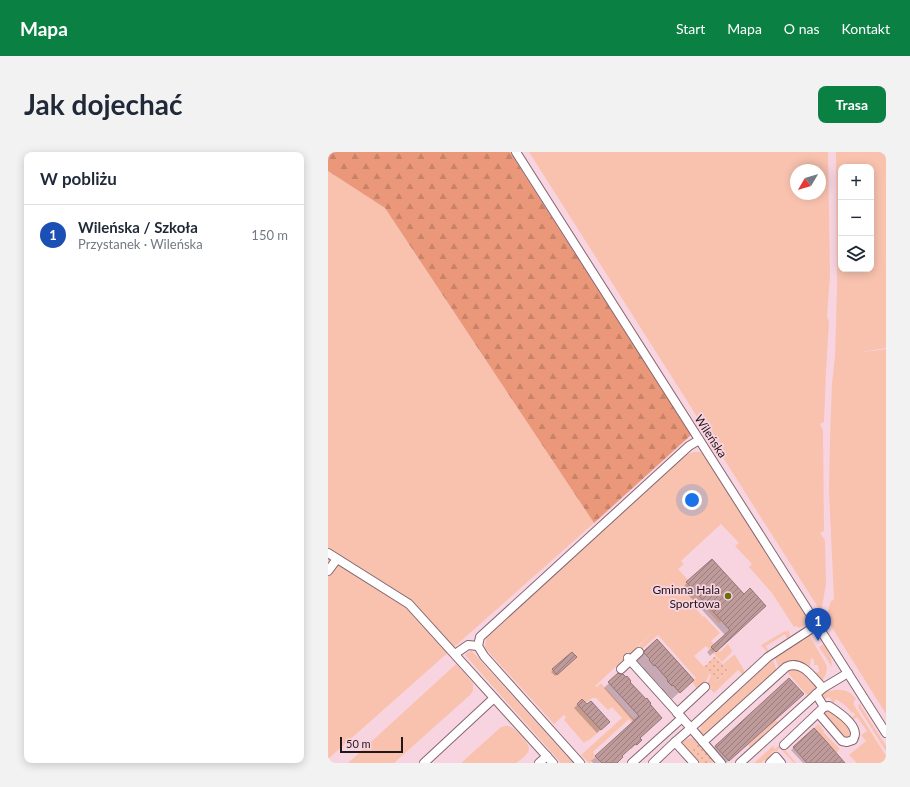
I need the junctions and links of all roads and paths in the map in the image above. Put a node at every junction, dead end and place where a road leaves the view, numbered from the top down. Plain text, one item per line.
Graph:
1 (516, 152) edge
2 (699, 440) junction
3 (328, 553) edge
4 (337, 559) junction
5 (328, 571) edge
6 (818, 625) junction
7 (478, 646) junction
8 (639, 652) dead end
9 (454, 654) junction
10 (629, 659) junction
11 (621, 669) dead end
12 (848, 673) junction
13 (705, 687) dead end
14 (820, 691) junction
15 (494, 698) junction
16 (680, 716) junction
17 (691, 728) junction
18 (886, 733) edge
19 (675, 742) junction
20 (703, 742) junction
21 (784, 745) dead end
22 (547, 756) junction
23 (742, 762) edge
24 (424, 763) edge
25 (539, 763) edge
26 (554, 763) edge
27 (580, 763) edge
28 (632, 763) edge
29 (653, 763) edge
30 (694, 763) edge
31 (721, 763) edge
32 (770, 763) edge
33 (781, 763) edge

1 - 2 street, Wileńska
2 - 6 street, Wileńska
2 - 7 street
3 - 4 street
4 - 5 street
4 - 9 street
6 - 12 street, Wileńska
6 - 17 street
7 - 9 street
7 - 27 street
8 - 10 street
9 - 15 street
10 - 11 street
10 - 16 street
12 - 14 street
12 - 18 street, Wileńska
13 - 16 street
14 - 20 street
14 - 21 street
14 - 23 street
15 - 22 street
15 - 24 street
16 - 17 street
16 - 28 street
17 - 19 street
17 - 20 street
19 - 29 street
19 - 30 street
20 - 31 street
22 - 25 street
22 - 26 street
32 - 33 street

